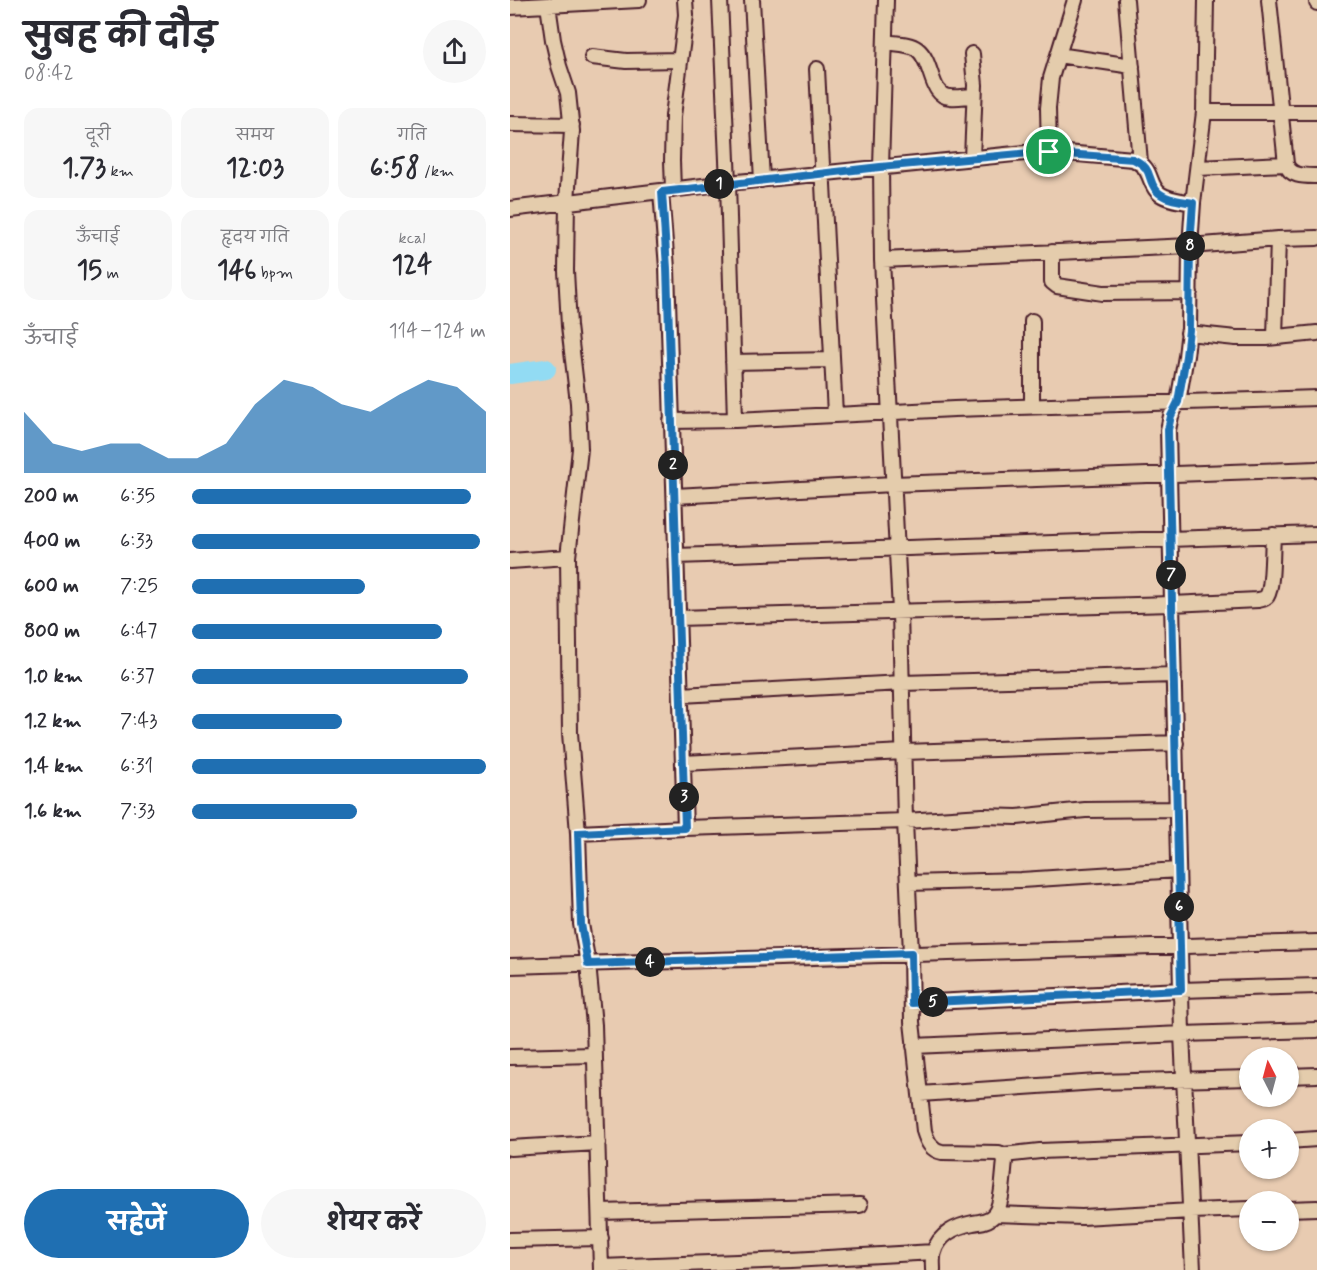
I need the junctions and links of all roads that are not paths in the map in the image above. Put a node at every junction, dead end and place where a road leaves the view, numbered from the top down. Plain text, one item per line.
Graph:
1 (639, 0) edge
2 (685, 0) edge
3 (720, 0) edge
4 (752, 0) edge
5 (886, 0) edge
6 (1075, 0) edge
7 (1126, 0) edge
8 (1206, 0) edge
9 (1269, 0) edge
10 (548, 5) junction
11 (510, 7) edge
12 (885, 42) junction
13 (972, 54) dead end
14 (1058, 55) junction
15 (592, 57) dead end
16 (680, 60) junction
17 (1132, 66) junction
18 (817, 69) dead end
19 (974, 96) junction
20 (1204, 112) junction
21 (1280, 112) junction
22 (1317, 112) edge
23 (510, 124) edge
24 (572, 125) junction
25 (1049, 152) junction
26 (972, 158) junction
27 (1140, 162) junction
28 (1286, 164) junction
29 (880, 167) junction
30 (1198, 168) junction
31 (821, 174) junction
32 (1317, 176) edge
33 (762, 180) junction
34 (728, 183) junction
35 (667, 191) junction
36 (567, 201) junction
37 (1193, 203) junction
38 (510, 209) edge
39 (1317, 238) edge
40 (1278, 239) junction
41 (1190, 246) junction
42 (1052, 252) junction
43 (882, 260) junction
44 (1190, 292) junction
45 (1032, 321) dead end
46 (1189, 328) junction
47 (1317, 333) edge
48 (1275, 338) junction
49 (832, 360) junction
50 (733, 362) junction
51 (1317, 398) edge
52 (1178, 402) junction
53 (1032, 406) junction
54 (891, 411) junction
55 (835, 414) junction
56 (735, 420) junction
57 (671, 421) junction
58 (1317, 469) edge
59 (1168, 474) junction
60 (893, 484) junction
61 (675, 495) junction
62 (1317, 534) edge
63 (1273, 535) junction
64 (1170, 539) junction
65 (896, 547) junction
66 (676, 556) junction
67 (568, 557) junction
68 (510, 561) edge
69 (1172, 604) junction
70 (900, 611) junction
71 (678, 618) junction
72 (1174, 675) junction
73 (902, 683) junction
74 (681, 695) junction
75 (1176, 743) junction
76 (904, 752) junction
77 (683, 763) junction
78 (1177, 808) junction
79 (905, 821) junction
80 (685, 828) junction
81 (578, 833) junction
82 (1178, 870) junction
83 (908, 883) junction
84 (1317, 942) edge
85 (1180, 945) junction
86 (911, 953) junction
87 (588, 964) junction
88 (510, 966) edge
89 (1317, 986) edge
90 (1181, 990) junction
91 (912, 1003) junction
92 (1317, 1030) edge
93 (1182, 1034) junction
94 (914, 1046) junction
95 (595, 1055) junction
96 (510, 1057) edge
97 (1317, 1075) edge
98 (1299, 1076) edge
99 (1239, 1078) edge
100 (1185, 1080) junction
101 (920, 1094) junction
102 (1317, 1139) edge
103 (1299, 1140) edge
104 (598, 1143) junction
105 (1239, 1144) edge
106 (1188, 1146) junction
107 (510, 1148) edge
108 (1003, 1155) junction
109 (860, 1205) dead end
110 (1317, 1208) edge
111 (1239, 1209) edge
112 (1299, 1209) edge
113 (1191, 1210) junction
114 (600, 1212) junction
115 (995, 1215) junction
116 (601, 1238) junction
117 (510, 1240) edge
118 (934, 1252) junction
119 (791, 1265) edge
120 (601, 1268) edge
121 (652, 1268) edge
122 (933, 1270) edge
123 (1187, 1270) edge
124 (1193, 1270) edge

1 - 10 street
2 - 16 street
3 - 34 street
4 - 33 street
5 - 12 street
6 - 14 street
7 - 17 street
8 - 20 street
9 - 21 street
10 - 11 street
10 - 24 street
12 - 19 street
12 - 29 street
13 - 19 street
14 - 17 street
14 - 25 street
15 - 16 street
16 - 35 street
17 - 27 street
18 - 31 street
19 - 26 street
20 - 21 street
20 - 30 street
21 - 22 street
21 - 28 street
23 - 24 street
24 - 36 street
25 - 26 street
25 - 27 street
26 - 29 street
27 - 37 street
28 - 30 street
28 - 32 street
29 - 31 street
29 - 43 street
30 - 37 street
31 - 33 street
31 - 49 street
33 - 34 street
34 - 35 street
34 - 50 street
35 - 36 street
35 - 57 street
36 - 38 street
36 - 67 street
37 - 41 street
39 - 40 street
40 - 41 street
40 - 48 street
41 - 42 street
41 - 44 street
42 - 43 street
42 - 44 street
43 - 54 street
44 - 46 street
45 - 53 street
46 - 48 street
46 - 52 street
47 - 48 street
49 - 50 street
49 - 55 street
50 - 56 street
51 - 52 street
52 - 53 street
52 - 59 street
53 - 54 street
54 - 55 street
54 - 60 street
55 - 56 street
56 - 57 street
57 - 61 street
58 - 59 street
59 - 60 street
59 - 64 street
60 - 61 street
60 - 65 street
61 - 66 street
62 - 63 street
63 - 64 street
63 - 69 street
64 - 65 street
64 - 69 street
65 - 66 street
65 - 70 street
66 - 71 street
67 - 68 street
67 - 81 street
69 - 70 street
69 - 72 street
70 - 71 street
70 - 73 street
71 - 74 street
72 - 73 street
72 - 75 street
73 - 74 street
73 - 76 street
74 - 77 street
75 - 76 street
75 - 78 street
76 - 77 street
76 - 79 street
77 - 80 street
78 - 79 street
78 - 82 street
79 - 80 street
79 - 83 street
80 - 81 street
81 - 87 street
82 - 83 street
82 - 85 street
83 - 86 street
84 - 85 street
85 - 86 street
85 - 90 street
86 - 87 street
86 - 91 street
87 - 88 street
87 - 95 street
89 - 90 street
90 - 91 street
90 - 93 street
91 - 94 street
92 - 93 street
93 - 94 street
93 - 100 street
94 - 101 street
95 - 96 street
95 - 104 street
97 - 98 street
99 - 100 street
100 - 101 street
100 - 106 street
101 - 108 street
102 - 103 street
104 - 107 street
104 - 114 street
105 - 106 street
106 - 108 street
106 - 113 street
108 - 115 street
109 - 114 street
110 - 112 street
111 - 113 street
113 - 115 street
113 - 124 street
114 - 116 street
115 - 118 street
116 - 117 street
116 - 120 street
118 - 119 street
118 - 122 street
119 - 121 street
120 - 121 street
123 - 124 street

